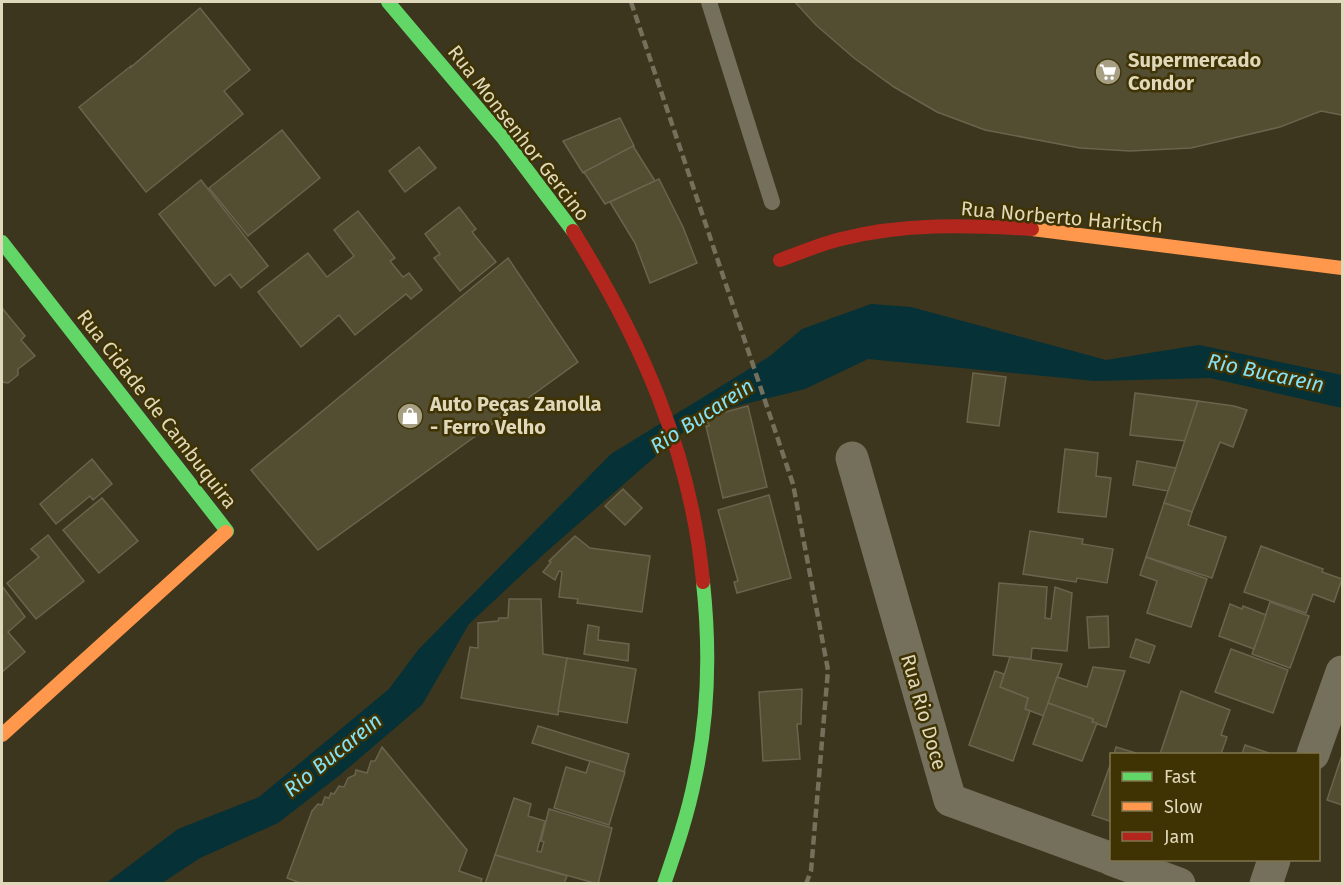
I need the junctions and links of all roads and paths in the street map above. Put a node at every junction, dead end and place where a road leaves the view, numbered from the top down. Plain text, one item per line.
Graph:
1 (388, 2) edge
2 (709, 2) edge
3 (772, 202) dead end
4 (2, 242) edge
5 (780, 260) dead end
6 (1342, 268) edge
7 (852, 458) dead end
8 (1342, 672) edge
9 (2, 735) edge
10 (1313, 753) edge
11 (1110, 858) edge
12 (1117, 861) edge
13 (1275, 861) edge
14 (664, 884) edge
15 (1179, 884) edge
16 (1266, 884) edge

1 - 14 street, Rua Monsenhor Gercino
2 - 3 lane
4 - 9 street, Rua Cidade de Cambuquira
5 - 6 street, Rua Norberto Haritsch
7 - 11 street, Rua Rio Doce
8 - 10 street
12 - 15 street, Rua Rio Doce
13 - 16 street

